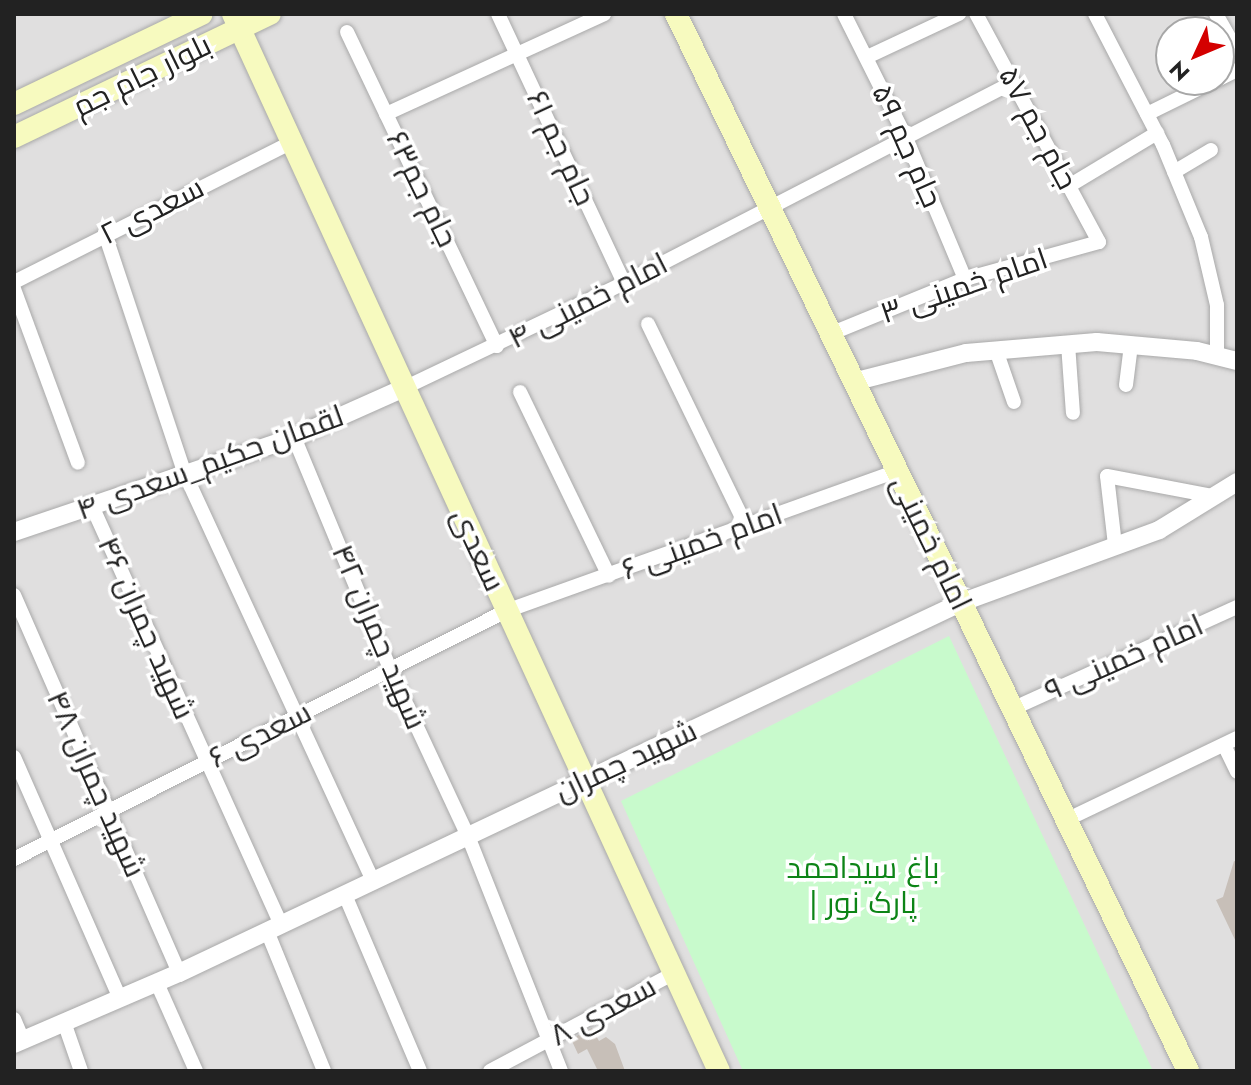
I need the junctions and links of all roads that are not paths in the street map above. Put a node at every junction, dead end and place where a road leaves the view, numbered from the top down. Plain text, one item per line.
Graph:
1 (202, 14) edge
2 (270, 14) edge
3 (498, 14) edge
4 (604, 14) edge
5 (676, 14) edge
6 (844, 14) edge
7 (959, 14) edge
8 (976, 14) edge
9 (1095, 14) edge
10 (1216, 14) edge
11 (236, 21) edge
12 (347, 32) dead end
13 (1237, 51) edge
14 (517, 54) junction
15 (867, 57) junction
16 (1013, 82) junction
17 (1184, 96) edge
18 (14, 104) edge
19 (386, 114) junction
20 (1147, 114) junction
21 (1157, 133) junction
22 (14, 137) edge
23 (906, 138) junction
24 (292, 142) junction
25 (1211, 150) dead end
26 (1174, 172) junction
27 (1069, 186) junction
28 (769, 208) junction
29 (105, 234) junction
30 (1099, 242) joint
31 (965, 279) junction
32 (14, 282) edge
33 (624, 283) junction
34 (14, 289) edge
35 (648, 324) dead end
36 (830, 334) junction
37 (1068, 344) junction
38 (1131, 345) junction
39 (497, 346) junction
40 (996, 350) junction
41 (1217, 357) junction
42 (1237, 361) edge
43 (853, 382) junction
44 (1126, 385) dead end
45 (404, 388) junction
46 (520, 392) dead end
47 (1014, 402) dead end
48 (1073, 413) dead end
49 (294, 437) junction
50 (78, 463) dead end
51 (897, 471) junction
52 (185, 474) junction
53 (1237, 482) edge
54 (1213, 496) junction
55 (92, 506) junction
56 (746, 526) junction
57 (14, 532) edge
58 (1115, 545) junction
59 (609, 576) junction
60 (14, 595) edge
61 (960, 603) junction
62 (1237, 607) edge
63 (506, 611) junction
64 (390, 669) junction
65 (1012, 709) junction
66 (298, 716) junction
67 (1231, 741) edge
68 (14, 757) edge
69 (207, 762) junction
70 (1237, 772) edge
71 (585, 781) junction
72 (108, 812) junction
73 (1066, 820) junction
74 (468, 836) junction
75 (51, 841) junction
76 (14, 859) edge
77 (373, 881) junction
78 (345, 895) junction
79 (274, 928) junction
80 (179, 973) junction
81 (674, 973) junction
82 (157, 983) junction
83 (120, 998) junction
84 (14, 1019) edge
85 (64, 1022) junction
86 (547, 1041) junction
87 (19, 1042) edge
88 (81, 1071) edge
89 (196, 1071) edge
90 (324, 1071) edge
91 (420, 1071) edge
92 (490, 1071) edge
93 (561, 1071) edge
94 (719, 1071) edge
95 (1188, 1071) edge

1 - 18 main road, بلوار جام جم
2 - 11 main road, بلوار جام جم
3 - 14 street, جام جم ۶۱
4 - 14 street
5 - 28 main road, امام خمینی
6 - 15 street, جام جم ۵۹
7 - 15 street
8 - 16 street, جام جم ۵۷
9 - 20 street
10 - 13 street
11 - 22 main road, بلوار جام جم
11 - 24 main road, سعدی
12 - 19 street, جام جم۶۳
14 - 19 street
14 - 33 street, جام جم ۶۱
15 - 23 street, جام جم ۵۹
16 - 23 street, امام خمینی ۴
16 - 27 street, جام جم ۵۷
17 - 20 street
19 - 39 street, جام جم۶۳
20 - 21 street
21 - 26 street
21 - 27 street
23 - 28 street, امام خمینی ۴
23 - 31 street, جام جم ۵۹
24 - 29 street, سعدی ۲
24 - 45 main road, سعدی
25 - 26 street
26 - 41 street
27 - 30 street, جام جم ۵۷
28 - 33 street, امام خمینی ۴
28 - 36 main road, امام خمینی
29 - 32 street, سعدی ۲
29 - 52 street
30 - 31 street, امام خمینی ۳
31 - 36 street, امام خمینی ۳
33 - 39 street, امام خمینی ۴
34 - 50 street
35 - 56 street
36 - 43 main road, امام خمینی
37 - 38 street
37 - 40 street
37 - 48 street
38 - 41 street
38 - 44 street
39 - 45 street, امام خمینی ۴
40 - 43 street
40 - 47 street
41 - 42 street
43 - 51 main road, امام خمینی
45 - 49 street, لقمان حکیم_سعدی ۴
45 - 63 main road, سعدی
46 - 59 street
49 - 52 street, لقمان حکیم_سعدی ۴
49 - 64 street, شهید چمران ۴۲
51 - 56 street, امام خمینی ۶
51 - 61 main road, امام خمینی
52 - 55 street, لقمان حکیم_سعدی ۴
52 - 66 street
53 - 54 street, شهید چمران
54 - 58 street, شهید چمران
54 - 58 street
55 - 57 street, لقمان حکیم_سعدی ۴
55 - 69 street, شهید چمران ۴۶
56 - 59 street, امام خمینی ۶
58 - 61 street, شهید چمران
59 - 63 street, امام خمینی ۶
60 - 72 street, شهید چمران ۴۸
61 - 65 main road, امام خمینی
61 - 71 street, شهید چمران
62 - 65 street, امام خمینی ۹
63 - 64 street, سعدی ۶
63 - 71 main road, سعدی
64 - 66 street, سعدی ۶
64 - 74 street, شهید چمران ۴۲
65 - 73 main road, امام خمینی
66 - 69 street, سعدی ۶
66 - 77 street
67 - 70 street
67 - 73 street
68 - 75 street
69 - 72 street, سعدی ۶
69 - 79 street, شهید چمران ۴۶
71 - 74 street, شهید چمران
71 - 81 main road, سعدی
72 - 75 street, سعدی ۶
72 - 80 street, شهید چمران ۴۸
73 - 95 main road, امام خمینی
74 - 77 street, شهید چمران
74 - 86 street, شهید چمران ۴۲
75 - 76 street, سعدی ۶
75 - 83 street
77 - 78 street, شهید چمران
78 - 79 street, شهید چمران
78 - 91 street
79 - 80 street, شهید چمران
79 - 90 street, شهید چمران ۴۶
80 - 82 street, شهید چمران
81 - 86 street, سعدی ۸
81 - 94 main road, سعدی
82 - 83 street, شهید چمران
82 - 89 street
83 - 85 street, شهید چمران
84 - 87 street
85 - 87 street, شهید چمران
85 - 88 street
86 - 92 street, سعدی ۸
86 - 93 street, شهید چمران ۴۲

